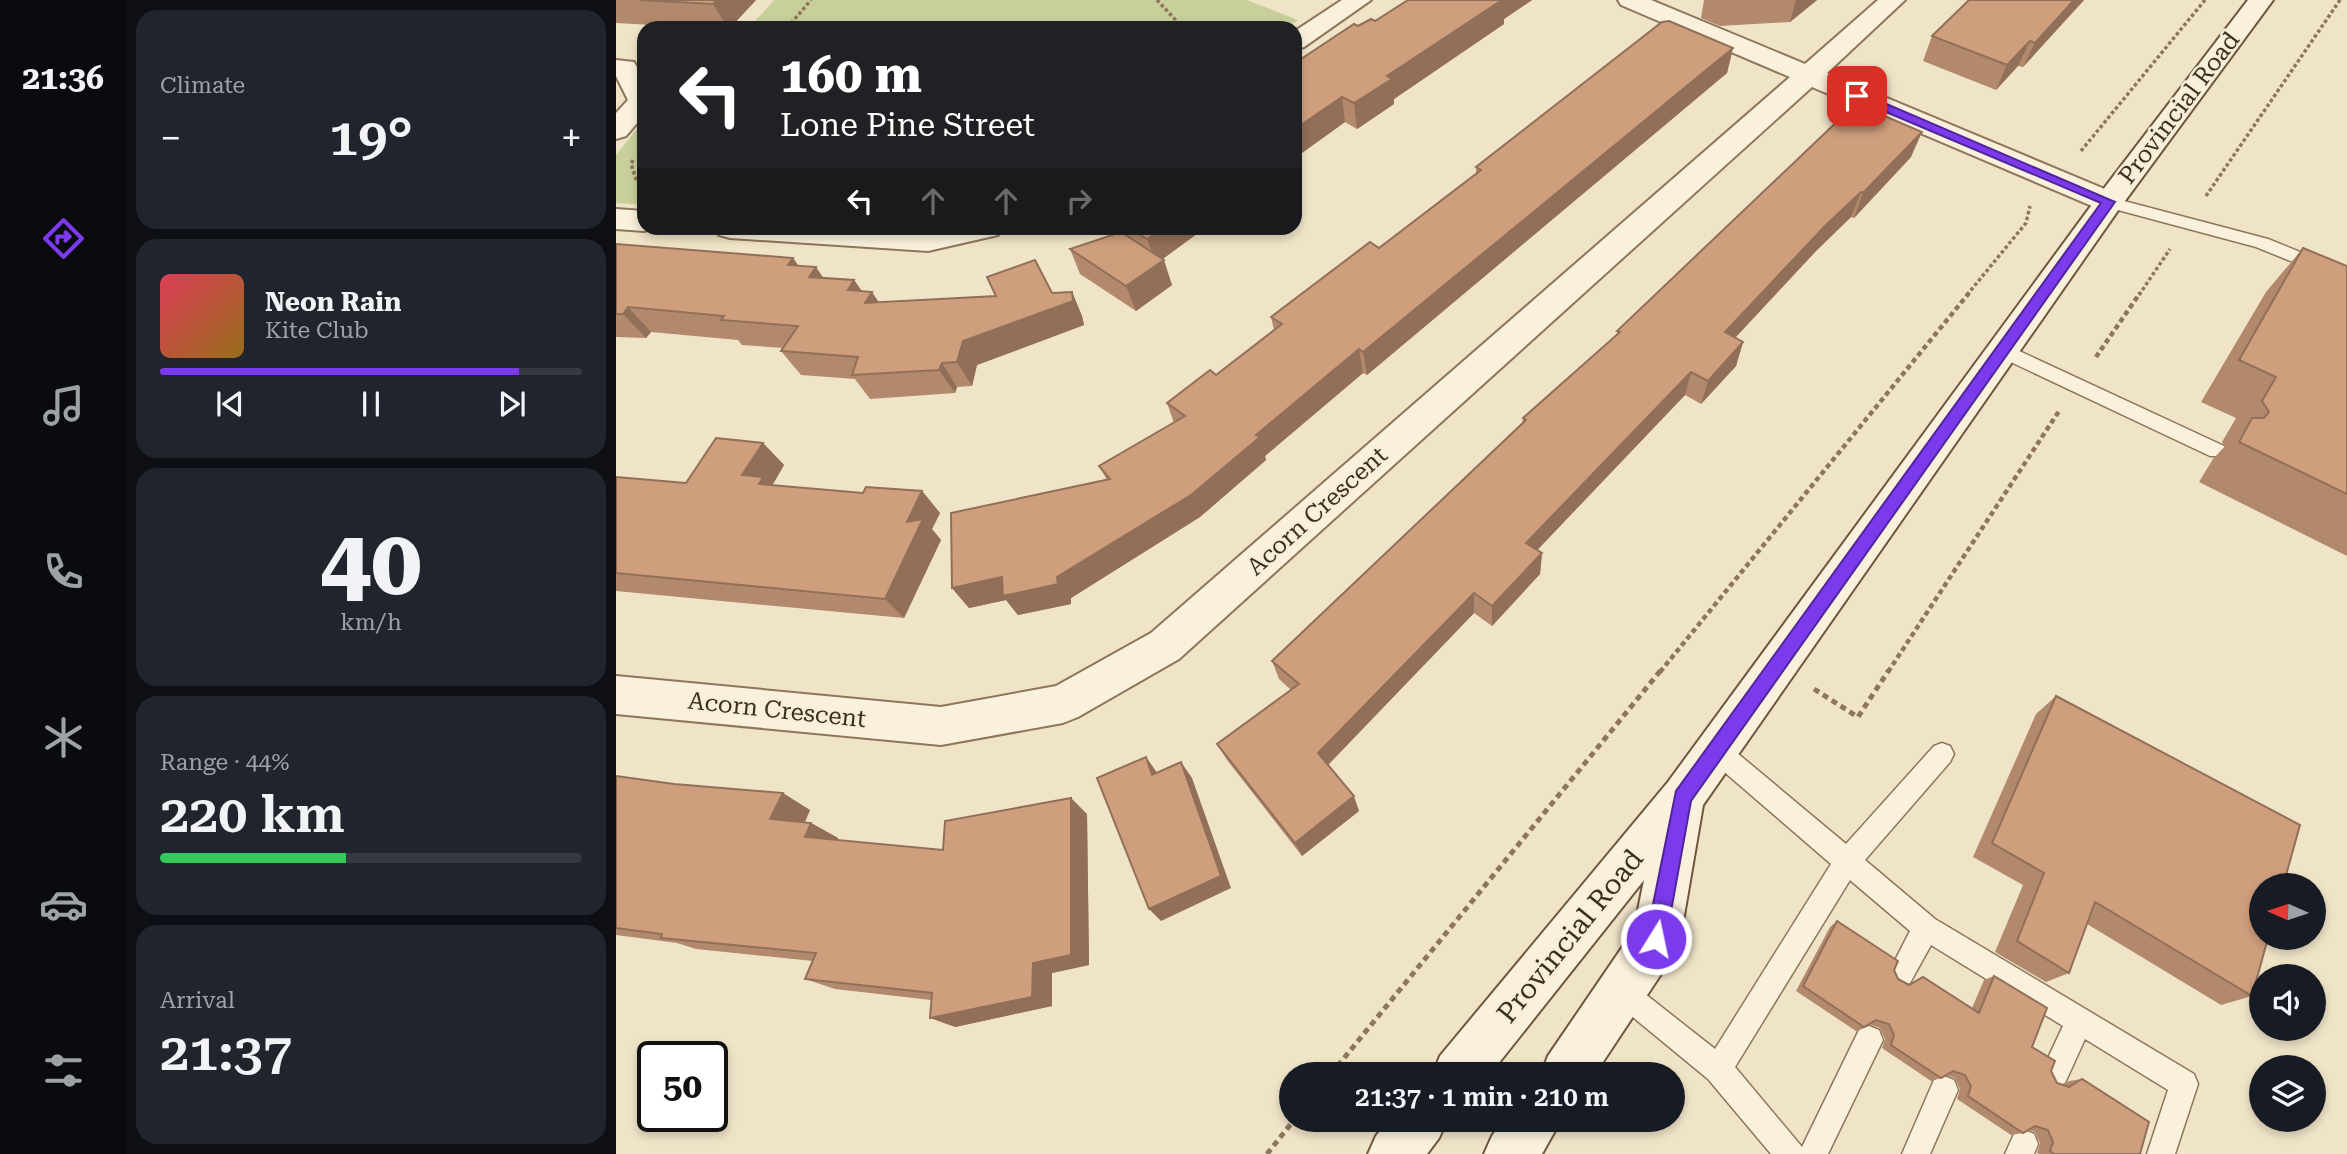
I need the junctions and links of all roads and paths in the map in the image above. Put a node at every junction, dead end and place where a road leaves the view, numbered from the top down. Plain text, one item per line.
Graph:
1 (811, 0) edge
2 (1157, 0) edge
3 (1359, 0) edge
4 (1630, 0) edge
5 (1893, 0) edge
6 (2205, 0) edge
7 (2261, 0) edge
8 (794, 21) edge
9 (1176, 21) edge
10 (1302, 37) edge
11 (616, 68) edge
12 (1808, 75) junction
13 (637, 91) edge
14 (637, 107) edge
15 (616, 130) edge
16 (2071, 155) dead end
17 (2109, 202) junction
18 (2031, 203) dead end
19 (616, 219) edge
20 (637, 220) edge
21 (837, 235) edge
22 (956, 235) edge
23 (2347, 278) edge
24 (2002, 350) junction
25 (2217, 451) dead end
26 (616, 695) edge
27 (1716, 750) junction
28 (1942, 754) dead end
29 (1683, 797) junction
30 (1847, 861) junction
31 (1926, 928) junction
32 (1901, 974) edge
33 (1621, 991) junction
34 (2079, 1021) junction
35 (1869, 1040) dead end
36 (1341, 1062) edge
37 (1468, 1062) edge
38 (1574, 1062) edge
39 (1718, 1069) junction
40 (2055, 1073) edge
41 (1944, 1090) edge
42 (1284, 1132) edge
43 (1411, 1132) edge
44 (1528, 1132) edge
45 (1536, 1132) edge
46 (1266, 1154) edge
47 (1394, 1154) edge
48 (1510, 1154) edge
49 (1533, 1154) edge
50 (1790, 1154) edge
51 (1813, 1154) edge
52 (1916, 1154) edge
53 (2161, 1154) edge

1 - 8 path
2 - 9 path
3 - 10 street
4 - 12 street
5 - 12 street, Acorn Crescent
6 - 16 path
7 - 17 street, Provincial Road
11 - 13 street
12 - 17 street
12 - 26 street, Acorn Crescent
14 - 15 street
17 - 23 lane
17 - 24 street, Provincial Road
18 - 36 path
19 - 20 street
21 - 22 street
24 - 25 lane
24 - 27 street, Provincial Road
27 - 29 street, Provincial Road
27 - 30 lane
28 - 30 lane
29 - 33 street, Provincial Road
29 - 37 street, Provincial Road
30 - 31 lane
30 - 39 lane
31 - 32 lane
31 - 34 lane
33 - 38 street, Provincial Road
33 - 39 lane
34 - 40 lane
34 - 53 lane
35 - 51 lane
39 - 50 lane
41 - 52 lane
42 - 46 path
43 - 47 street
44 - 48 street
45 - 49 street

